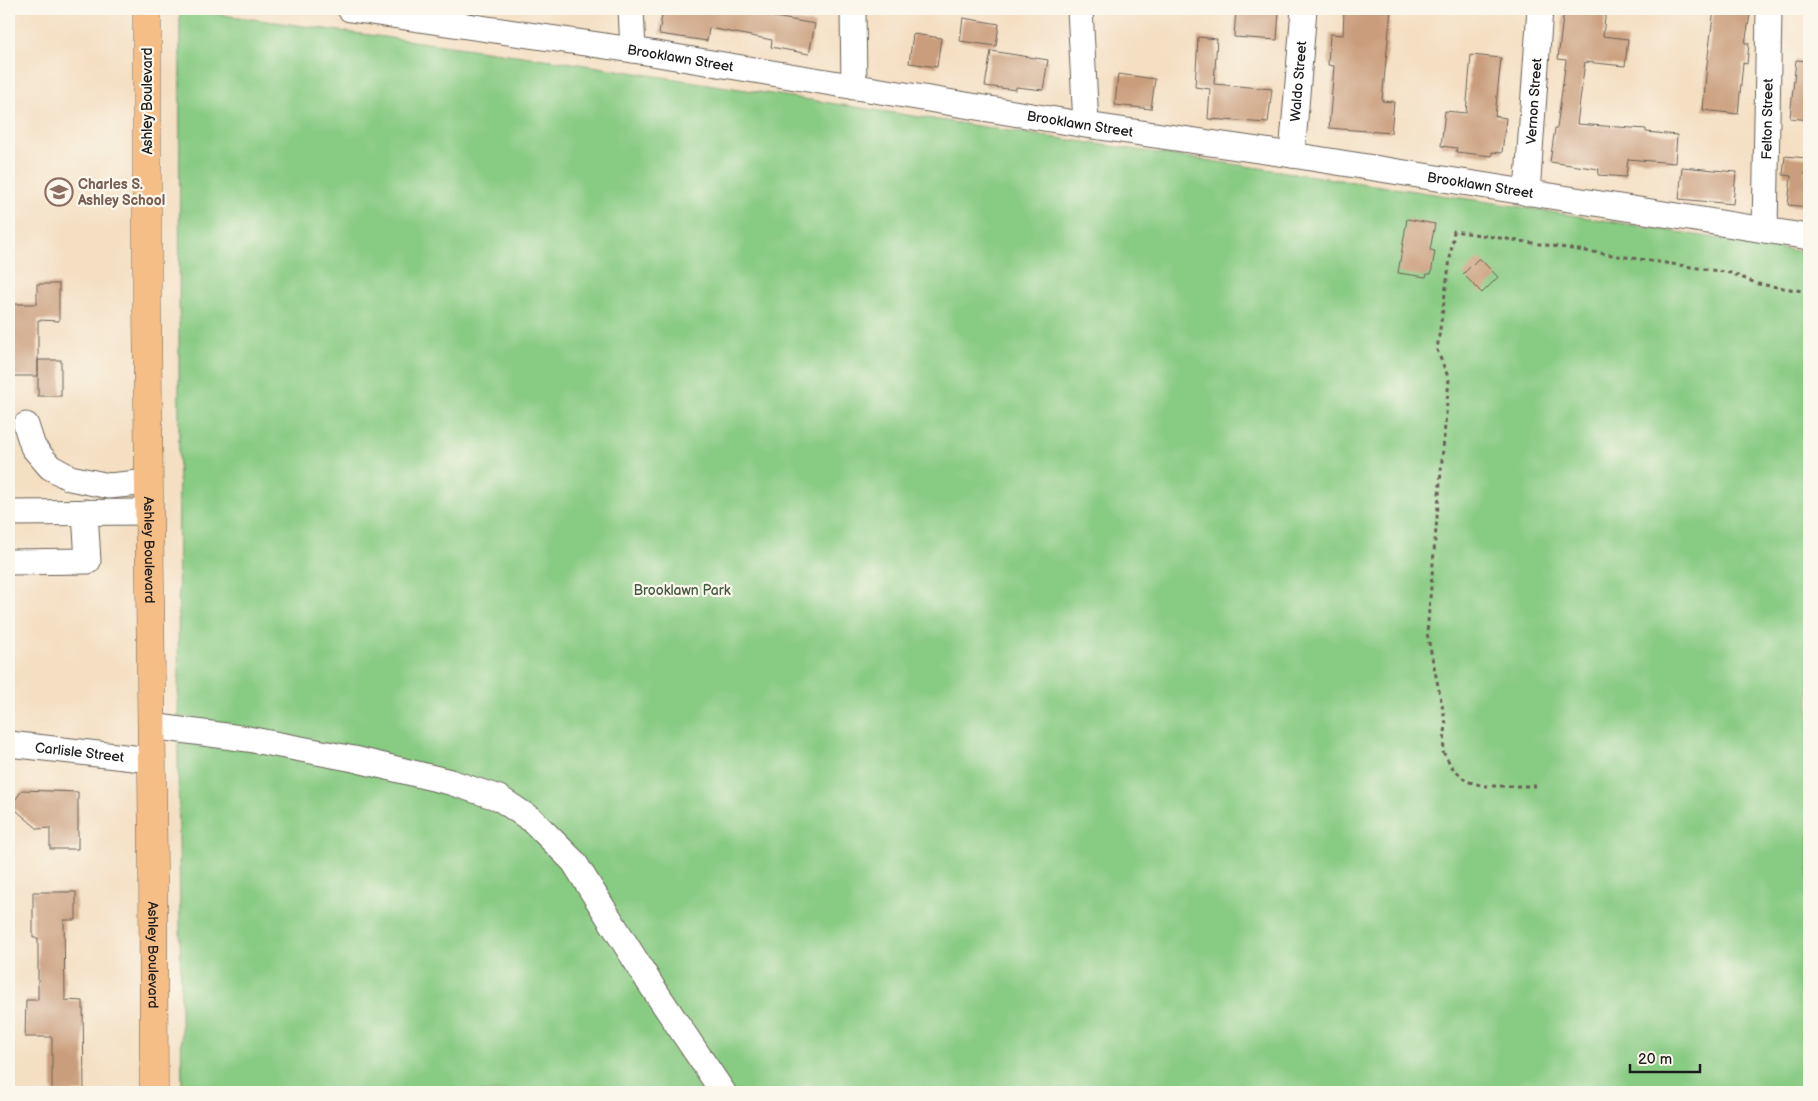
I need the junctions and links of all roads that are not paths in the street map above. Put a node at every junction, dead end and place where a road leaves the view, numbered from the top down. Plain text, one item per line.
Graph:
1 (146, 9) edge
2 (350, 9) edge
3 (631, 9) edge
4 (853, 9) edge
5 (1080, 9) edge
6 (1304, 9) edge
7 (1540, 9) edge
8 (1770, 9) edge
9 (392, 11) edge
10 (633, 50) junction
11 (854, 87) junction
12 (1086, 125) junction
13 (1292, 155) junction
14 (1527, 193) junction
15 (1764, 230) junction
16 (1809, 237) edge
17 (26, 425) dead end
18 (149, 482) junction
19 (85, 512) junction
20 (149, 512) junction
21 (9, 513) edge
22 (9, 562) edge
23 (151, 726) junction
24 (9, 744) edge
25 (151, 760) junction
26 (154, 1092) edge
27 (723, 1092) edge

1 - 18 main road, Ashley Boulevard
2 - 9 street, Brooklawn Street
3 - 10 street
4 - 11 street
5 - 12 street
6 - 13 street, Waldo Street
7 - 14 street, Vernon Street
8 - 15 street, Felton Street
9 - 10 street, Brooklawn Street
10 - 11 street, Brooklawn Street
11 - 12 street, Brooklawn Street
12 - 13 street, Brooklawn Street
13 - 14 street, Brooklawn Street
14 - 15 street, Brooklawn Street
15 - 16 street, Brooklawn Street
17 - 18 street
18 - 20 main road, Ashley Boulevard
19 - 20 street
19 - 21 street
19 - 22 street
20 - 23 main road, Ashley Boulevard
23 - 25 main road, Ashley Boulevard
23 - 27 street
24 - 25 street, Carlisle Street
25 - 26 main road, Ashley Boulevard

